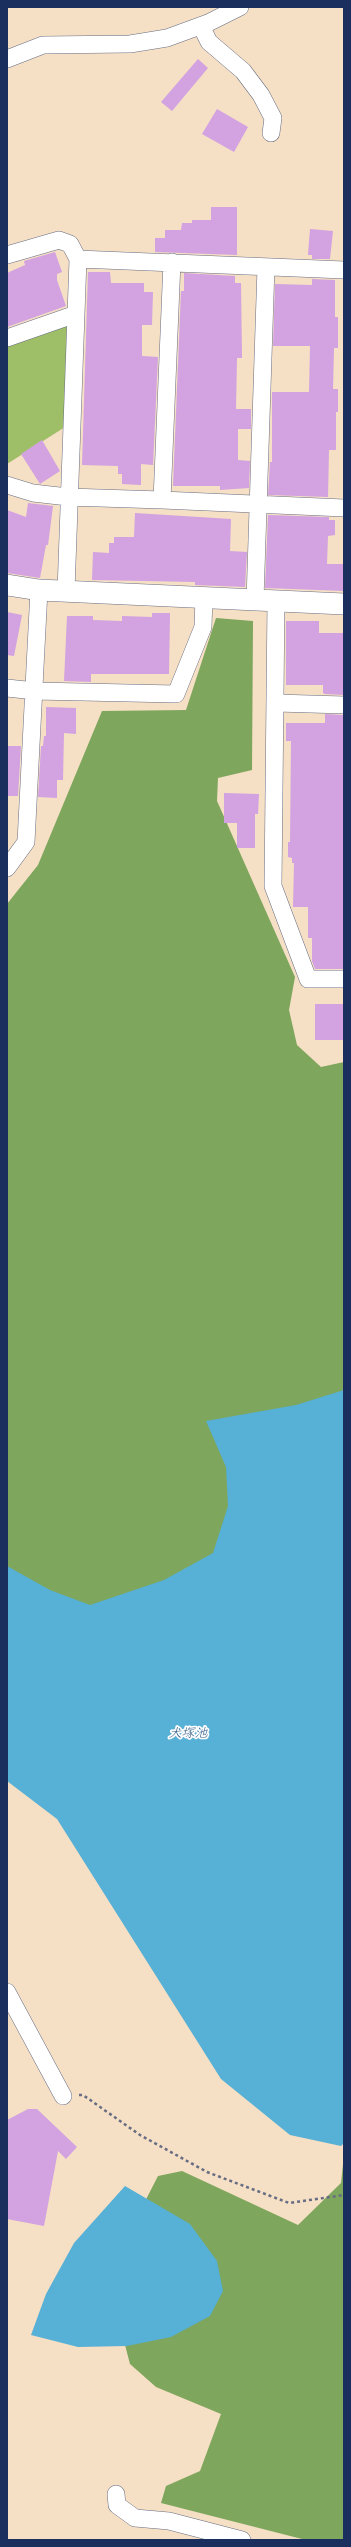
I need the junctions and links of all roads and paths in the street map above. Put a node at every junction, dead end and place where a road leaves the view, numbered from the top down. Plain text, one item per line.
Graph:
1 (240, 7) edge
2 (201, 26) junction
3 (7, 59) edge
4 (271, 134) dead end
5 (7, 255) edge
6 (78, 259) junction
7 (172, 262) junction
8 (266, 267) junction
9 (344, 270) edge
10 (76, 314) junction
11 (7, 338) edge
12 (7, 484) edge
13 (68, 497) junction
14 (162, 500) junction
15 (257, 504) junction
16 (344, 508) edge
17 (7, 585) edge
18 (39, 590) junction
19 (66, 591) junction
20 (204, 597) junction
21 (255, 600) junction
22 (276, 601) junction
23 (344, 604) edge
24 (7, 688) edge
25 (35, 691) junction
26 (276, 703) junction
27 (344, 705) edge
28 (7, 868) edge
29 (344, 979) edge
30 (7, 1992) edge
31 (63, 2096) joint
32 (344, 2195) edge
33 (116, 2494) dead end
34 (242, 2540) edge

1 - 2 street
2 - 3 street
2 - 4 street
5 - 6 street
6 - 7 street
6 - 10 street
7 - 8 street
7 - 14 street
8 - 9 street
8 - 15 street
10 - 11 street
10 - 13 street
12 - 13 street
13 - 14 street
13 - 19 street
14 - 15 street
15 - 16 street
15 - 21 street
17 - 18 street
18 - 19 street
18 - 25 street
19 - 20 street
20 - 21 street
20 - 25 street
21 - 22 street
22 - 23 street
22 - 26 street
24 - 25 street
25 - 28 street
26 - 27 street
26 - 29 street
30 - 31 street
31 - 32 path
33 - 34 street

